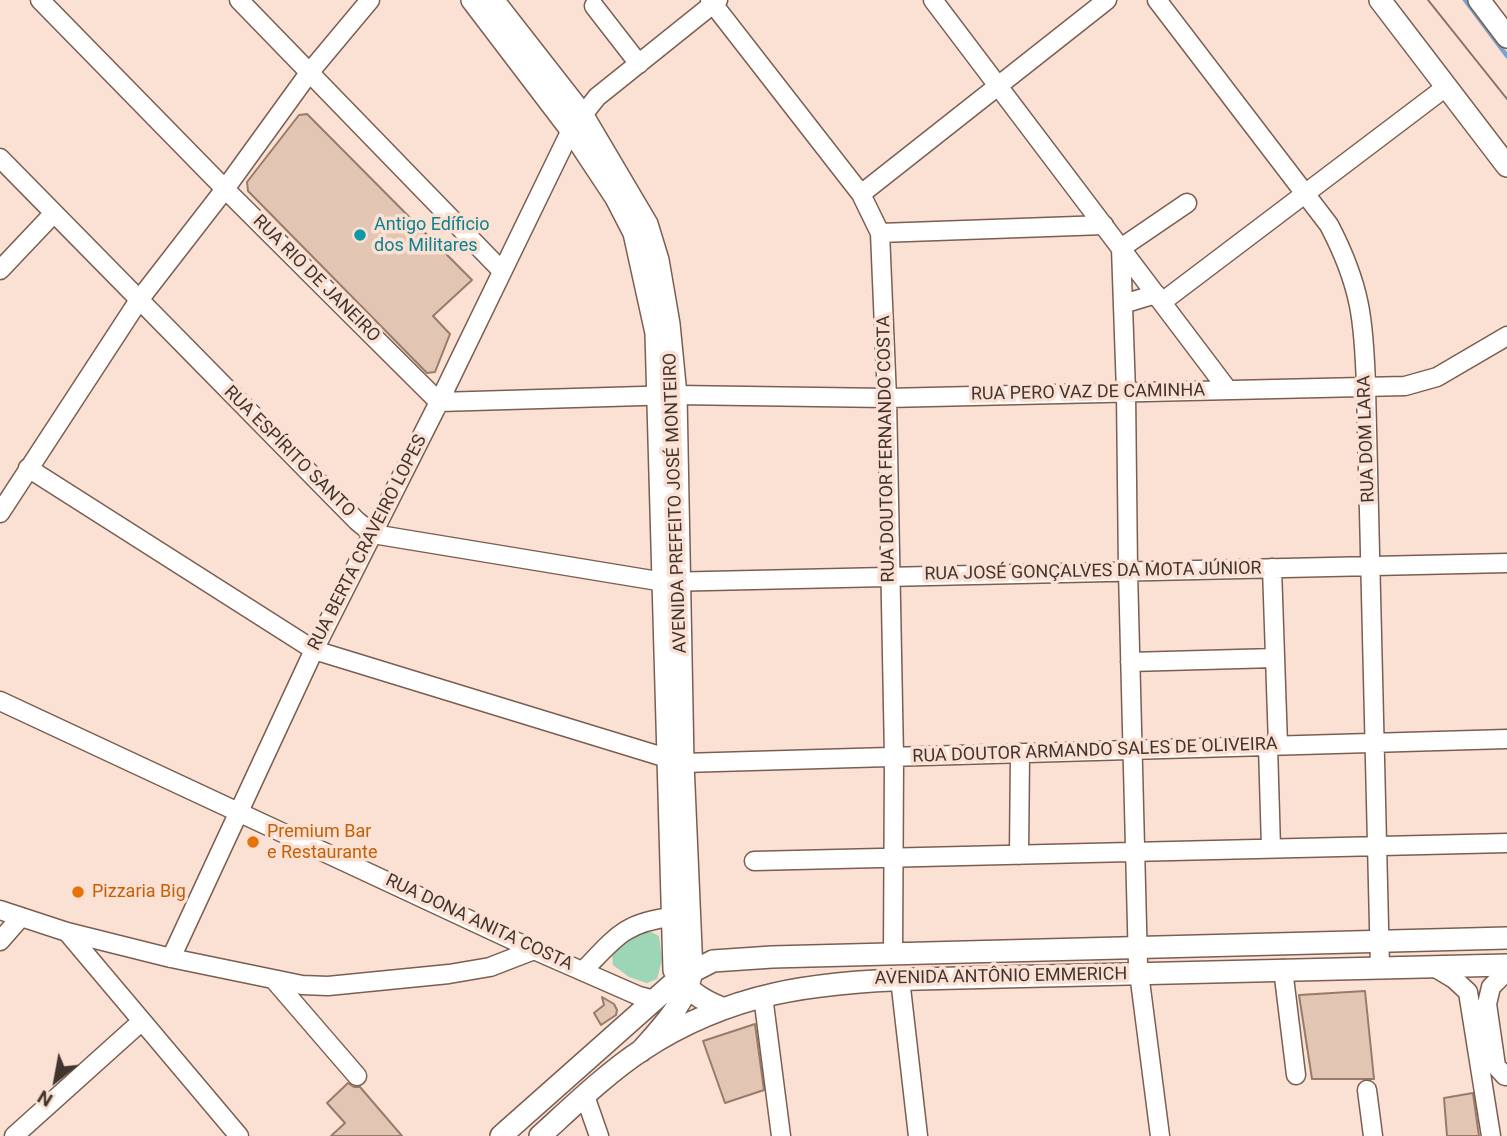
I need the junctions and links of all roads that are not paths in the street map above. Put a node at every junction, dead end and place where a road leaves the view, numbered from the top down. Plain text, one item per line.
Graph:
1 (40, 0) edge
2 (239, 0) edge
3 (370, 0) edge
4 (472, 0) edge
5 (493, 0) edge
6 (933, 0) edge
7 (1107, 0) edge
8 (1157, 0) edge
9 (1380, 0) edge
10 (1479, 0) edge
11 (713, 1) edge
12 (594, 6) dead end
13 (1507, 37) edge
14 (639, 64) junction
15 (309, 73) junction
16 (998, 86) junction
17 (1446, 87) junction
18 (576, 122) junction
19 (0, 158) edge
20 (1507, 166) edge
21 (225, 189) junction
22 (1305, 193) junction
23 (861, 194) junction
24 (1187, 203) dead end
25 (54, 213) junction
26 (1104, 225) junction
27 (880, 233) junction
28 (1121, 248) junction
29 (0, 270) edge
30 (502, 271) junction
31 (1159, 298) junction
32 (139, 300) junction
33 (1122, 304) junction
34 (1507, 336) edge
35 (1366, 387) junction
36 (1228, 390) junction
37 (1126, 391) junction
38 (667, 396) junction
39 (887, 398) junction
40 (439, 402) junction
41 (28, 468) junction
42 (0, 513) edge
43 (373, 534) junction
44 (1507, 562) edge
45 (1371, 566) junction
46 (1272, 568) junction
47 (1128, 571) junction
48 (890, 577) junction
49 (672, 582) junction
50 (314, 650) junction
51 (1275, 658) junction
52 (1130, 662) junction
53 (0, 701) edge
54 (1507, 739) edge
55 (1375, 743) junction
56 (1273, 746) junction
57 (1132, 750) junction
58 (1020, 753) junction
59 (894, 757) junction
60 (675, 761) junction
61 (239, 812) junction
62 (1507, 843) edge
63 (1377, 846) junction
64 (1271, 848) junction
65 (1135, 852) junction
66 (1019, 855) junction
67 (892, 858) junction
68 (754, 861) dead end
69 (0, 910) edge
70 (22, 917) junction
71 (671, 917) junction
72 (67, 932) junction
73 (1507, 938) edge
74 (0, 941) edge
75 (1380, 942) junction
76 (681, 945) junction
77 (1137, 949) junction
78 (534, 950) junction
79 (893, 955) junction
80 (171, 958) junction
81 (713, 961) junction
82 (1507, 965) edge
83 (1380, 967) junction
84 (1434, 967) junction
85 (1283, 969) junction
86 (583, 971) junction
87 (1507, 971) edge
88 (1139, 974) junction
89 (900, 979) junction
90 (686, 980) junction
91 (275, 981) junction
92 (763, 996) junction
93 (654, 1000) junction
94 (722, 1008) junction
95 (673, 1013) junction
96 (142, 1021) junction
97 (641, 1051) junction
98 (1296, 1075) dead end
99 (357, 1076) dead end
100 (1506, 1076) edge
101 (1483, 1079) junction
102 (1367, 1090) dead end
103 (585, 1096) junction
104 (14, 1136) edge
105 (239, 1136) edge
106 (501, 1136) edge
107 (540, 1136) edge
108 (599, 1136) edge
109 (781, 1136) edge
110 (918, 1136) edge
111 (1160, 1136) edge
112 (1373, 1136) edge
113 (1490, 1136) edge

1 - 21 street, RUA RIO DE JANEIRO
2 - 15 street
3 - 15 street
4 - 18 main road, AVENIDA PREFEITO JOSÉ MONTEIRO
5 - 18 main road, AVENIDA PREFEITO JOSÉ MONTEIRO
6 - 16 street
7 - 16 street
8 - 22 street, RUA DOM LARA
9 - 17 main road
10 - 13 main road
11 - 14 street, RUA BERTA CRAVEIRO LOPES
11 - 23 street, RUA DOUTOR FERNANDO COSTA
12 - 14 street
14 - 18 street, RUA BERTA CRAVEIRO LOPES
15 - 21 street
15 - 30 street
16 - 23 street
16 - 26 street
17 - 20 main road
17 - 22 street
18 - 30 street, RUA BERTA CRAVEIRO LOPES
18 - 38 main road, AVENIDA PREFEITO JOSÉ MONTEIRO
19 - 25 street, RUA ESPÍRITO SANTO
21 - 32 street
21 - 40 street, RUA RIO DE JANEIRO
22 - 31 street
22 - 35 street, RUA DOM LARA
23 - 27 street, RUA DOUTOR FERNANDO COSTA
24 - 28 street
25 - 29 street
25 - 32 street, RUA ESPÍRITO SANTO
26 - 27 street
26 - 28 street
27 - 39 street, RUA DOUTOR FERNANDO COSTA
28 - 31 street
28 - 33 street
30 - 40 street, RUA BERTA CRAVEIRO LOPES
31 - 33 street
31 - 36 street
32 - 41 street
32 - 43 street, RUA ESPÍRITO SANTO
33 - 37 street
34 - 35 street, RUA PERO VAZ DE CAMINHA
35 - 36 street, RUA PERO VAZ DE CAMINHA
35 - 45 street, RUA DOM LARA
36 - 37 street, RUA PERO VAZ DE CAMINHA
37 - 39 street, RUA PERO VAZ DE CAMINHA
37 - 47 street
38 - 39 street, RUA PERO VAZ DE CAMINHA
38 - 40 street
38 - 49 main road, AVENIDA PREFEITO JOSÉ MONTEIRO
39 - 48 street, RUA DOUTOR FERNANDO COSTA
40 - 43 street, RUA BERTA CRAVEIRO LOPES
41 - 42 street
41 - 50 street, RUA DOUTOR ARMANDO SALES DE OLIVEIRA
43 - 49 street
43 - 50 street, RUA BERTA CRAVEIRO LOPES
44 - 45 street, RUA JOSÉ GONÇALVES DA MOTA JÚNIOR
45 - 46 street, RUA JOSÉ GONÇALVES DA MOTA JÚNIOR
45 - 55 street, RUA DOM LARA
46 - 47 street, RUA JOSÉ GONÇALVES DA MOTA JÚNIOR
46 - 51 street
47 - 48 street, RUA JOSÉ GONÇALVES DA MOTA JÚNIOR
47 - 52 street
48 - 49 street, RUA JOSÉ GONÇALVES DA MOTA JÚNIOR
48 - 59 street, RUA DOUTOR FERNANDO COSTA
49 - 60 main road, AVENIDA PREFEITO JOSÉ MONTEIRO
50 - 60 street, RUA DOUTOR ARMANDO SALES DE OLIVEIRA
50 - 61 street, RUA BERTA CRAVEIRO LOPES
51 - 52 street
51 - 56 street
52 - 57 street
53 - 61 street, RUA DONA ANITA COSTA
54 - 55 street, RUA DOUTOR ARMANDO SALES DE OLIVEIRA
55 - 56 street, RUA DOUTOR ARMANDO SALES DE OLIVEIRA
55 - 63 street, RUA DOM LARA
56 - 57 street, RUA DOUTOR ARMANDO SALES DE OLIVEIRA
56 - 64 street
57 - 58 street, RUA DOUTOR ARMANDO SALES DE OLIVEIRA
57 - 65 street
58 - 59 street, RUA DOUTOR ARMANDO SALES DE OLIVEIRA
58 - 66 street
59 - 60 street, RUA DOUTOR ARMANDO SALES DE OLIVEIRA
59 - 67 street, RUA DOUTOR FERNANDO COSTA
60 - 71 main road, AVENIDA PREFEITO JOSÉ MONTEIRO
60 - 76 main road, AVENIDA PREFEITO JOSÉ MONTEIRO
61 - 78 street, RUA DONA ANITA COSTA
61 - 80 street, RUA BERTA CRAVEIRO LOPES
62 - 63 street
63 - 64 street
63 - 75 street, RUA DOM LARA
64 - 65 street
65 - 66 street
65 - 77 street
66 - 67 street
67 - 68 street
67 - 79 street, RUA DOUTOR FERNANDO COSTA
69 - 70 street
70 - 72 street
70 - 74 street
71 - 76 main road, AVENIDA PREFEITO JOSÉ MONTEIRO
71 - 86 street
72 - 80 street
72 - 96 street
73 - 75 main road, AVENIDA ANTÔNIO EMMERICH
75 - 77 main road, AVENIDA ANTÔNIO EMMERICH
75 - 83 street, RUA DOM LARA
76 - 81 main road
76 - 90 main road, AVENIDA PREFEITO JOSÉ MONTEIRO
77 - 79 main road, AVENIDA ANTÔNIO EMMERICH
77 - 88 street
78 - 86 street, RUA DONA ANITA COSTA
78 - 91 street
79 - 81 main road, AVENIDA ANTÔNIO EMMERICH
80 - 91 street
81 - 90 main road, AVENIDA ANTÔNIO EMMERICH
82 - 84 main road, AVENIDA ANTÔNIO EMMERICH
83 - 84 main road, AVENIDA ANTÔNIO EMMERICH
83 - 85 main road, AVENIDA ANTÔNIO EMMERICH
84 - 101 street
85 - 88 main road, AVENIDA ANTÔNIO EMMERICH
85 - 98 street
86 - 93 street, RUA DONA ANITA COSTA
87 - 100 street
88 - 89 main road, AVENIDA ANTÔNIO EMMERICH
88 - 111 street
89 - 92 main road, AVENIDA ANTÔNIO EMMERICH
89 - 110 street
90 - 93 main road, AVENIDA ANTÔNIO EMMERICH
90 - 94 main road
90 - 95 main road
91 - 99 street
92 - 94 main road, AVENIDA ANTÔNIO EMMERICH
92 - 109 street
93 - 95 main road
93 - 106 main road
94 - 97 main road, AVENIDA ANTÔNIO EMMERICH
95 - 97 main road
96 - 104 street
96 - 105 street
97 - 103 main road, AVENIDA ANTÔNIO EMMERICH
100 - 101 street
101 - 113 street
102 - 112 street
103 - 107 main road, AVENIDA ANTÔNIO EMMERICH
103 - 108 street

